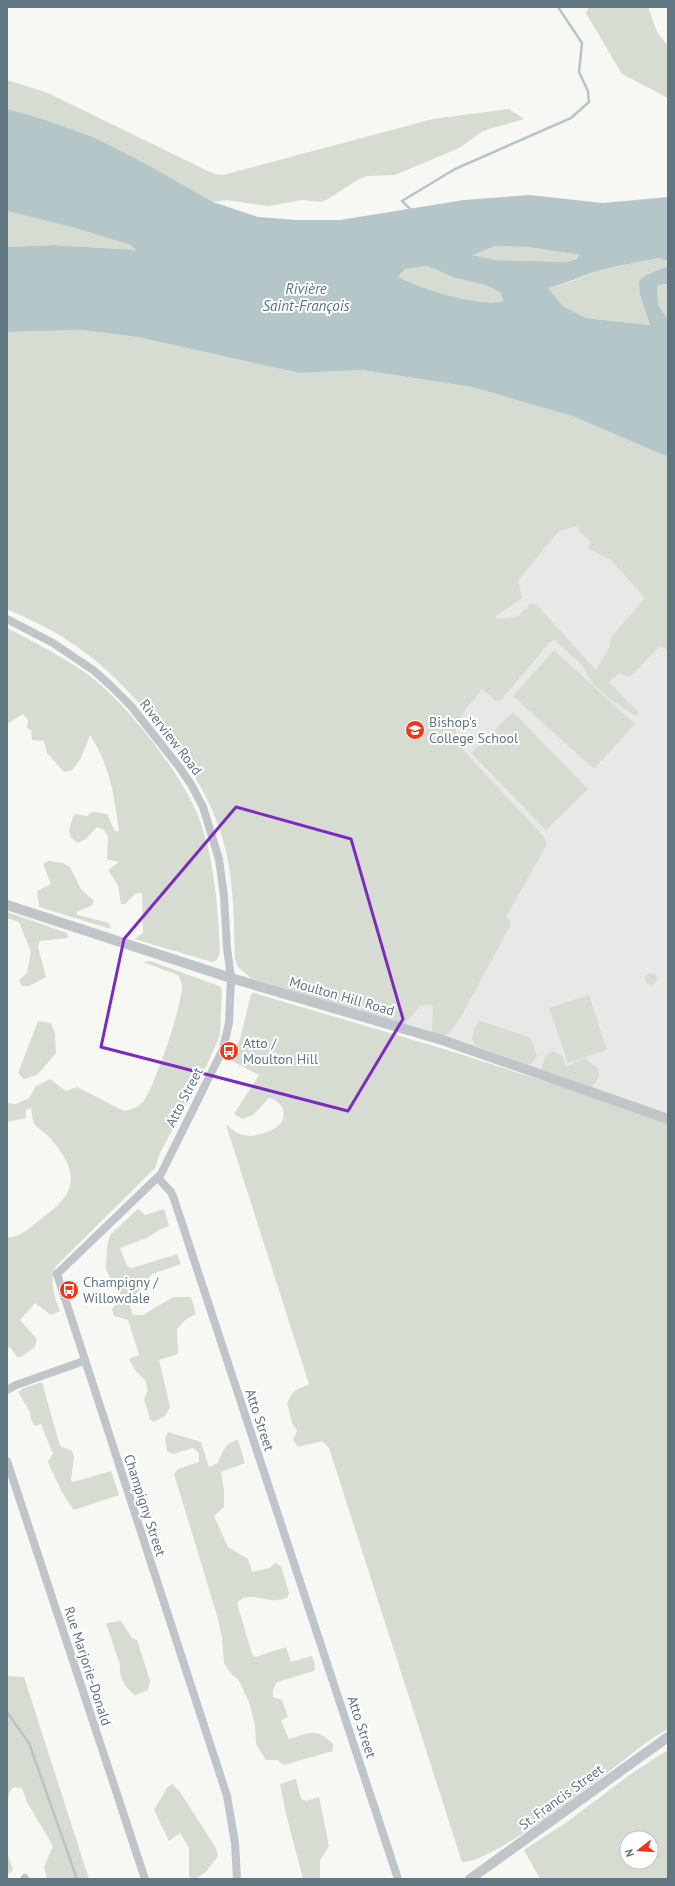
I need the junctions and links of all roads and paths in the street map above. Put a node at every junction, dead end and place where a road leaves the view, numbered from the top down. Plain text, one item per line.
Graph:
1 (7, 619) edge
2 (7, 904) edge
3 (231, 978) junction
4 (668, 1119) edge
5 (158, 1178) junction
6 (84, 1361) junction
7 (7, 1390) edge
8 (7, 1461) edge
9 (668, 1737) edge
10 (145, 1879) edge
11 (236, 1879) edge
12 (398, 1879) edge
13 (470, 1879) edge

1 - 3 street, Riverview Road
2 - 3 street, Moulton Hill Road
3 - 4 street, Moulton Hill Road
3 - 5 street, Atto Street
5 - 6 street, Champigny Street
5 - 12 street, Atto Street
6 - 7 street
6 - 11 street, Champigny Street
8 - 10 street, Rue Marjorie-Donald
9 - 13 street, St. Francis Street

